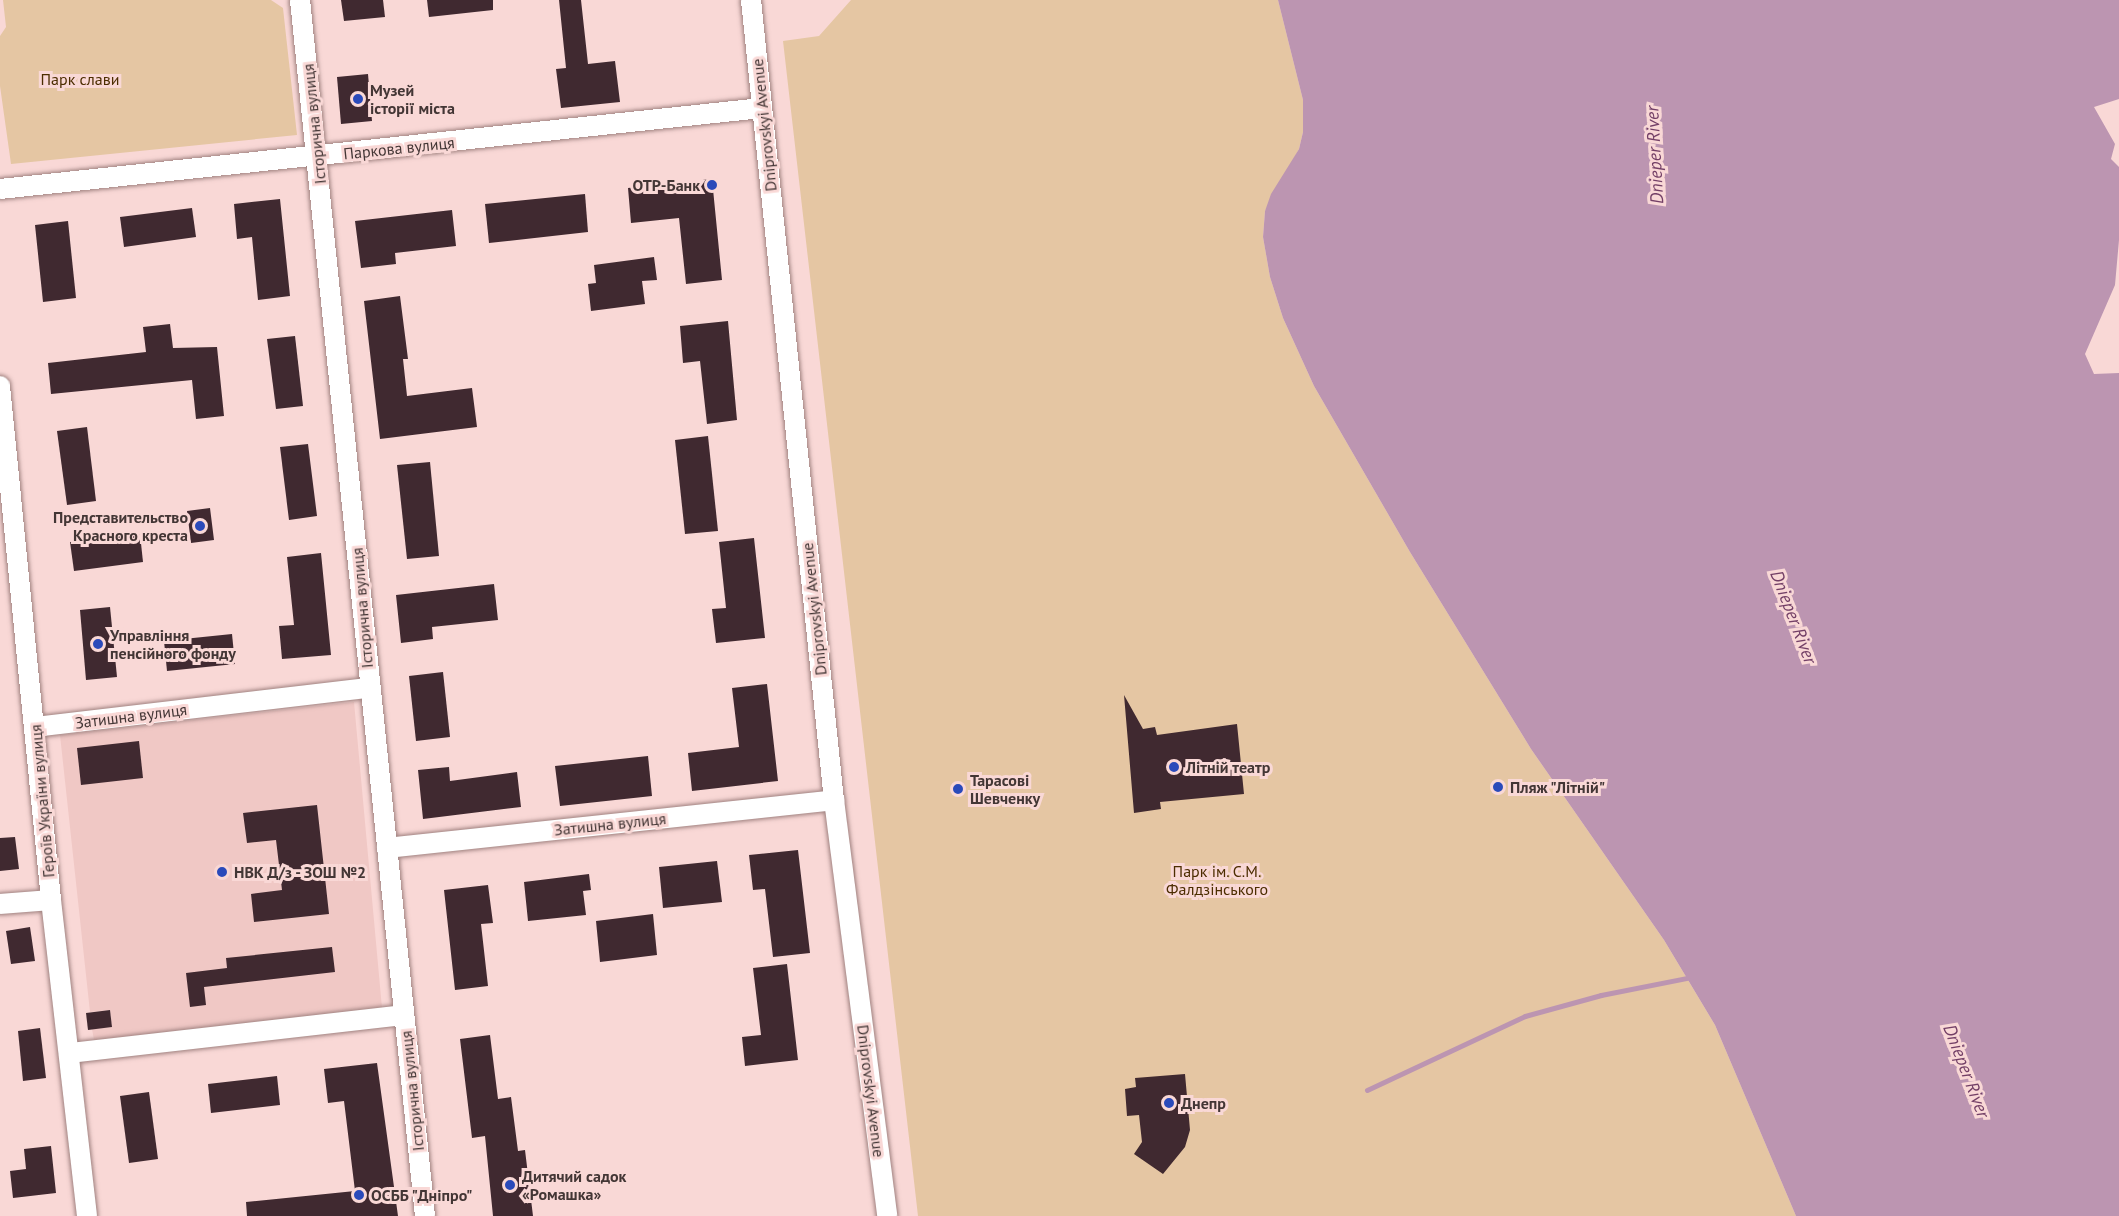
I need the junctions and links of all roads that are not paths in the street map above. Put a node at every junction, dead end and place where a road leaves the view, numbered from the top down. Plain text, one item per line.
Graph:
1 (300, 0) edge
2 (751, 0) edge
3 (762, 108) junction
4 (318, 157) junction
5 (0, 189) edge
6 (0, 386) edge
7 (369, 688) junction
8 (35, 727) junction
9 (834, 800) junction
10 (387, 848) junction
11 (51, 900) junction
12 (0, 904) edge
13 (404, 1015) junction
14 (70, 1053) junction
15 (87, 1216) edge
16 (425, 1216) edge
17 (887, 1216) edge

1 - 4 street, Історична вулиця
2 - 3 street, Dniprovskyi Avenue
3 - 4 street, Паркова вулиця
3 - 9 street, Dniprovskyi Avenue
4 - 5 street, Паркова вулиця
4 - 7 street, Історична вулиця
6 - 8 street, Героїв України вулиця
7 - 8 street, Затишна вулиця
7 - 10 street, Історична вулиця
8 - 11 street, Героїв України вулиця
9 - 10 street, Затишна вулиця
9 - 17 street, Dniprovskyi Avenue
10 - 13 street, Історична вулиця
11 - 12 street
11 - 14 street, Героїв України вулиця
13 - 14 street
13 - 16 street, Історична вулиця
14 - 15 street, Героїв України вулиця

